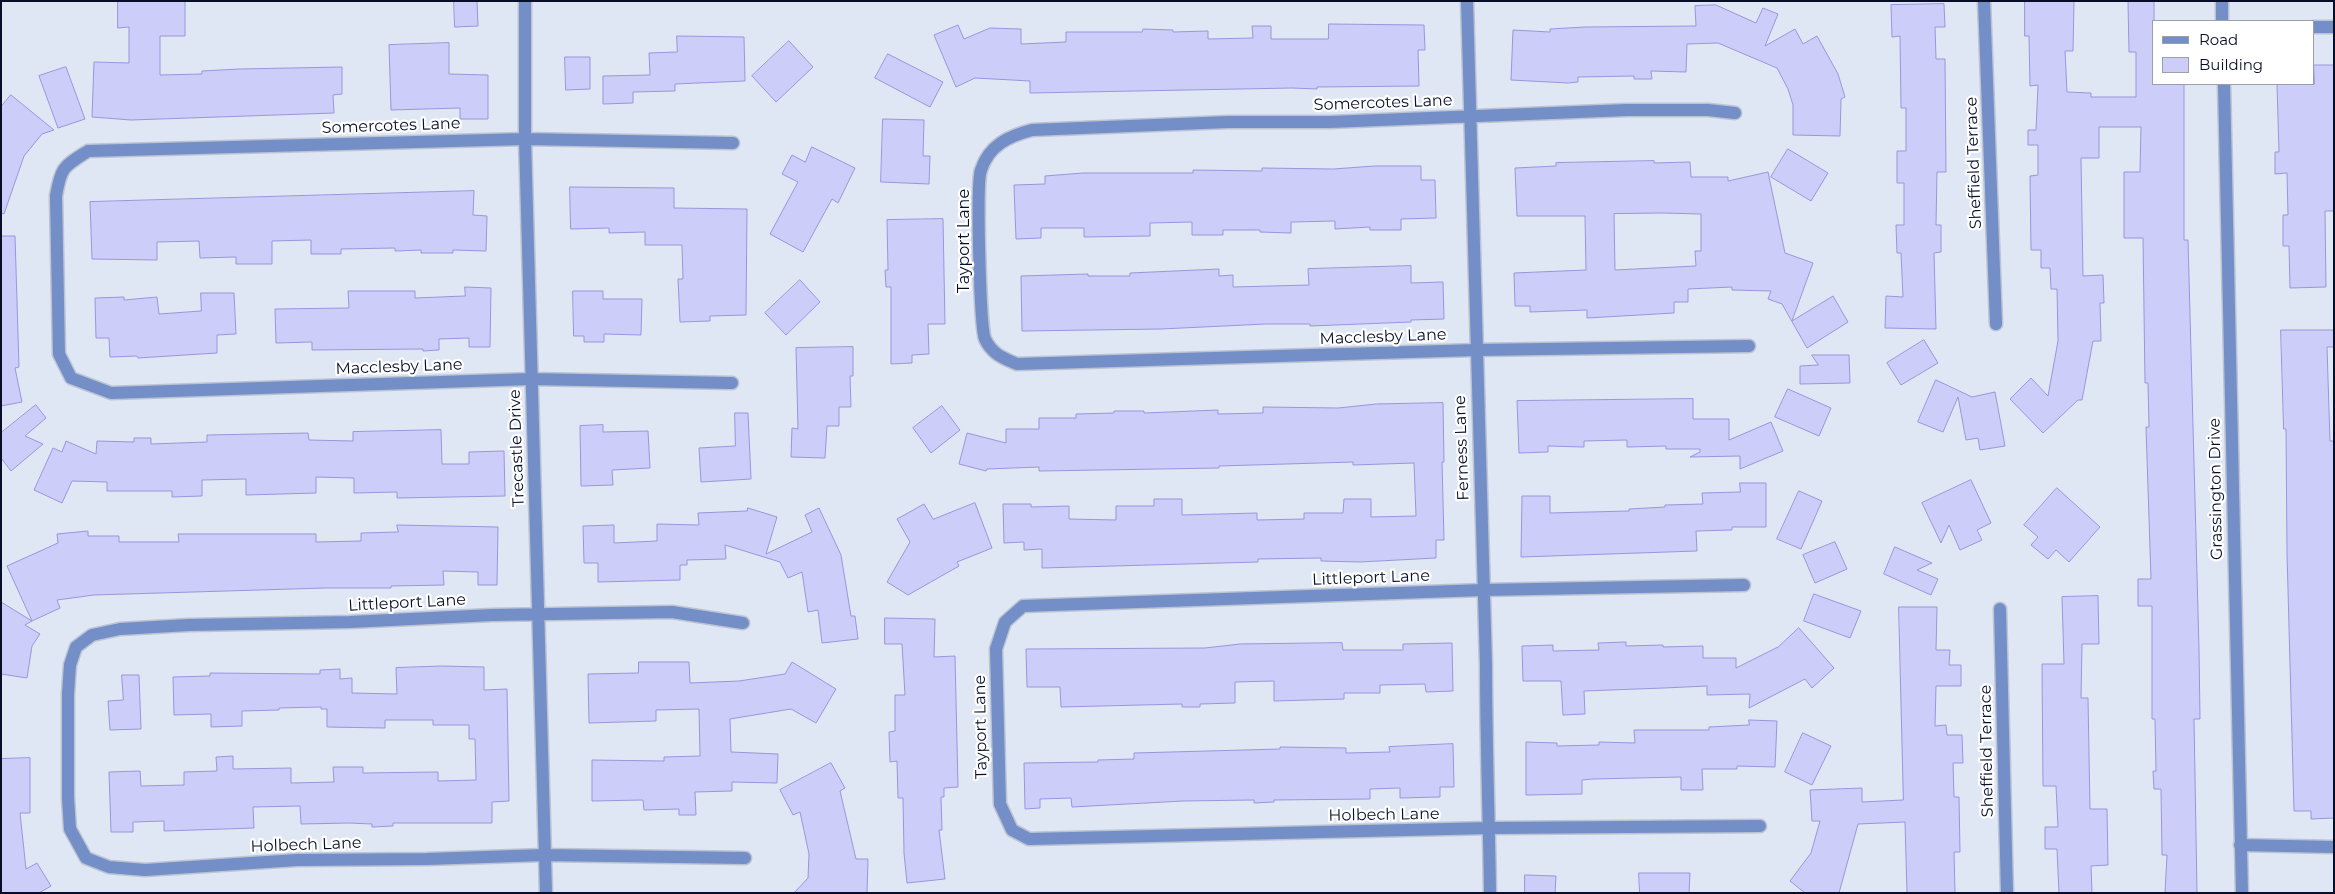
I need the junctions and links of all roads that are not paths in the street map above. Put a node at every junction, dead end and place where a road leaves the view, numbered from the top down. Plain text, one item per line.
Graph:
1 (525, 1) edge
2 (1467, 1) edge
3 (1984, 1) edge
4 (2222, 1) edge
5 (2222, 20) edge
6 (2315, 27) edge
7 (2334, 27) edge
8 (2224, 85) edge
9 (1735, 113) dead end
10 (1469, 117) junction
11 (1032, 130) joint
12 (525, 139) junction
13 (733, 143) dead end
14 (1996, 324) dead end
15 (1749, 346) dead end
16 (1476, 350) junction
17 (1017, 364) joint
18 (71, 378) joint
19 (532, 379) junction
20 (732, 383) dead end
21 (1744, 585) dead end
22 (1483, 590) junction
23 (2000, 609) dead end
24 (538, 615) junction
25 (1005, 622) joint
26 (744, 623) dead end
27 (76, 647) joint
28 (1760, 826) dead end
29 (1489, 828) junction
30 (1012, 830) joint
31 (2240, 845) junction
32 (2334, 847) edge
33 (544, 855) junction
34 (745, 858) dead end
35 (546, 893) edge
36 (1490, 893) edge
37 (2007, 893) edge
38 (2242, 893) edge

1 - 12 street, Trecastle Drive
2 - 10 street, Ferness Lane
3 - 14 street, Sheffield Terrace
4 - 5 street
6 - 7 street
8 - 31 street, Grassington Drive
9 - 10 street, Somercotes Lane
10 - 11 street, Somercotes Lane
10 - 16 street, Ferness Lane
11 - 17 street, Tayport Lane
12 - 13 street, Somercotes Lane
12 - 18 street, Somercotes Lane
12 - 19 street, Trecastle Drive
15 - 16 street, Macclesby Lane
16 - 17 street, Macclesby Lane
16 - 22 street, Ferness Lane
18 - 19 street, Macclesby Lane
19 - 20 street, Macclesby Lane
19 - 24 street, Trecastle Drive
21 - 22 street, Littleport Lane
22 - 25 street, Littleport Lane
22 - 29 street, Ferness Lane
23 - 37 street, Sheffield Terrace
24 - 26 street, Littleport Lane
24 - 27 street, Littleport Lane
24 - 33 street, Trecastle Drive
25 - 30 street, Tayport Lane
27 - 33 street, Holbech Lane
28 - 29 street, Holbech Lane
29 - 30 street, Holbech Lane
29 - 36 street, Ferness Lane
31 - 32 street
31 - 38 street, Grassington Drive
33 - 34 street, Holbech Lane
33 - 35 street, Trecastle Drive

